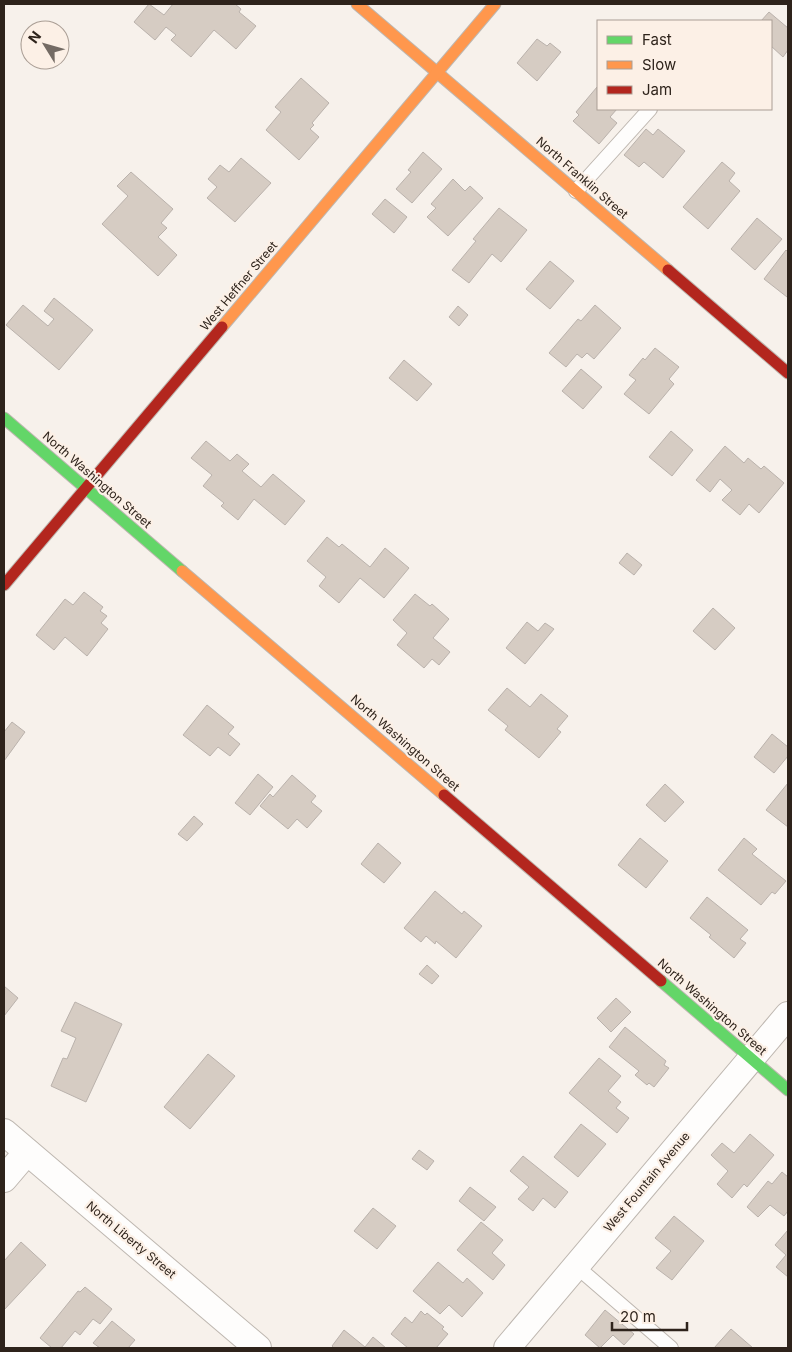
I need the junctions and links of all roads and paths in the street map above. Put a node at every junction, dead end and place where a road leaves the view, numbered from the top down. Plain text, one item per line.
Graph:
1 (358, 4) edge
2 (495, 4) edge
3 (437, 72) junction
4 (649, 110) edge
5 (576, 191) junction
6 (788, 373) edge
7 (4, 418) edge
8 (86, 488) junction
9 (4, 586) edge
10 (788, 1015) edge
11 (752, 1059) junction
12 (788, 1090) edge
13 (4, 1132) edge
14 (27, 1152) junction
15 (4, 1179) edge
16 (576, 1266) junction
17 (258, 1348) edge
18 (507, 1348) edge
19 (671, 1348) edge

1 - 3 street, North Franklin Street
2 - 3 street, West Heffner Street
3 - 5 street, North Franklin Street
3 - 8 street, West Heffner Street
4 - 5 lane
5 - 6 street, North Franklin Street
7 - 8 street, North Washington Street
8 - 9 street, West Heffner Street
8 - 11 street, North Washington Street
10 - 11 street, West Fountain Avenue
11 - 12 street, North Washington Street
11 - 16 street, West Fountain Avenue
13 - 14 street, North Liberty Street
14 - 15 street
14 - 17 street, North Liberty Street
16 - 18 street, West Fountain Avenue
16 - 19 lane

